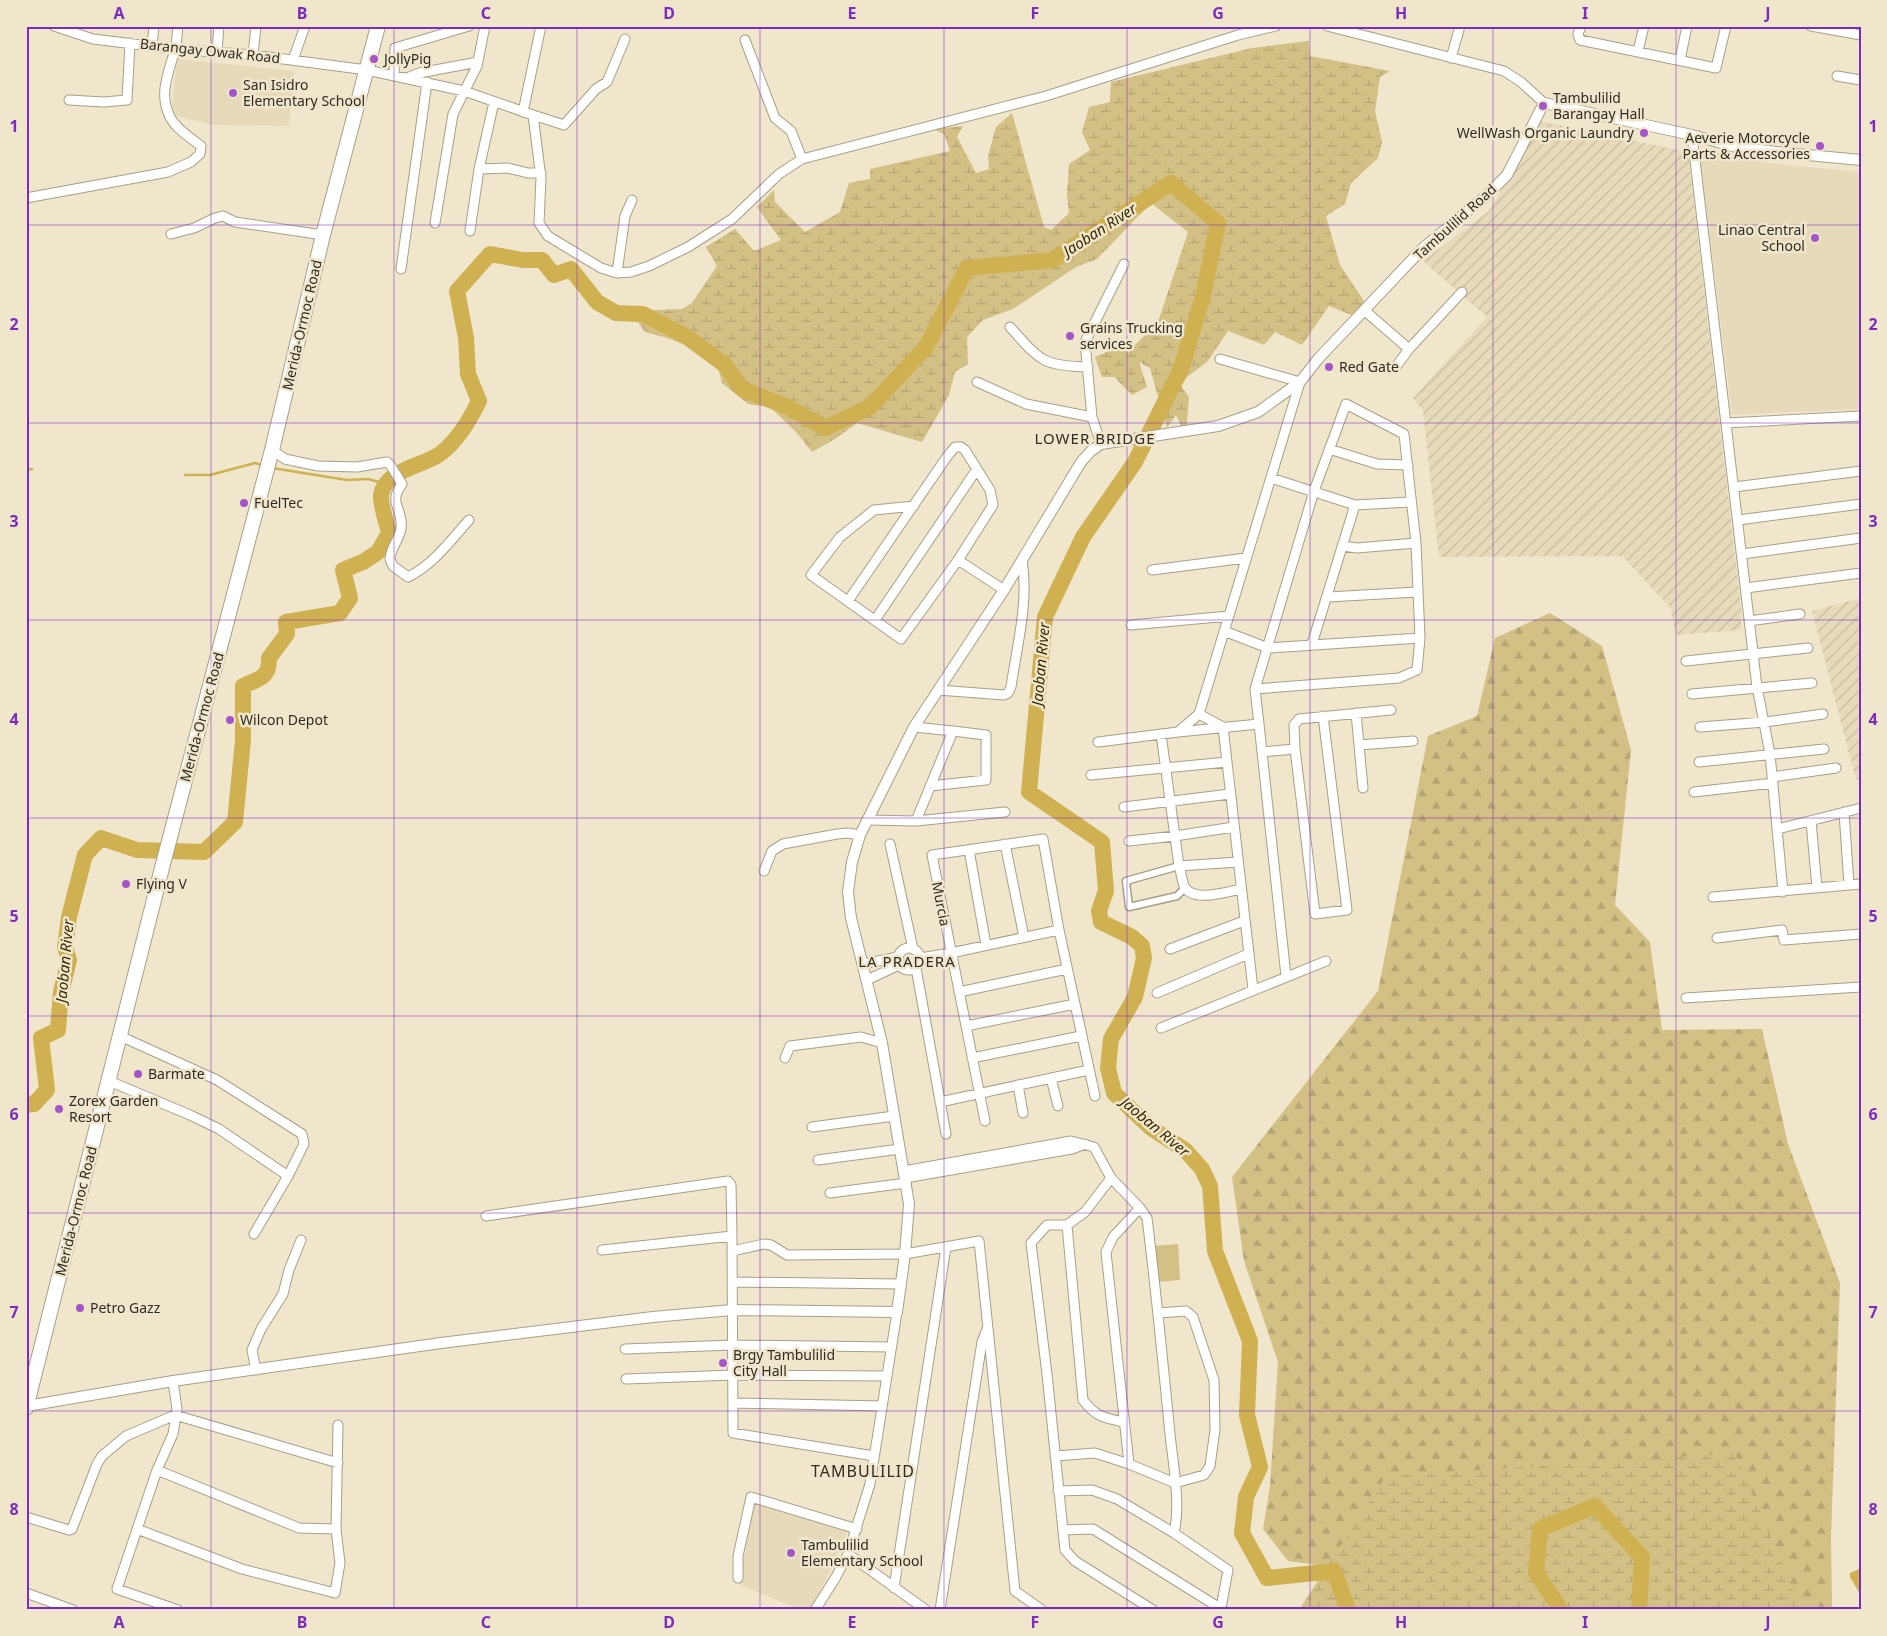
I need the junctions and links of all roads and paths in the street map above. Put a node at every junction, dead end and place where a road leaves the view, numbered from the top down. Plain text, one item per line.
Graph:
1 (54, 26) edge
2 (154, 26) edge
3 (178, 26) edge
4 (219, 26) edge
5 (256, 26) edge
6 (305, 26) edge
7 (378, 26) edge
8 (469, 26) edge
9 (485, 26) edge
10 (541, 26) edge
11 (1276, 26) edge
12 (1327, 26) edge
13 (1460, 26) edge
14 (1582, 26) edge
15 (1644, 26) edge
16 (1687, 26) edge
17 (1726, 26) edge
18 (1811, 26) edge
19 (1861, 35) edge
20 (625, 39) dead end
21 (746, 40) dead end
22 (130, 43) junction
23 (152, 46) junction
24 (175, 48) junction
25 (217, 50) junction
26 (1638, 51) junction
27 (253, 54) junction
28 (1451, 58) junction
29 (293, 60) junction
30 (1680, 60) junction
31 (478, 62) junction
32 (367, 70) junction
33 (394, 76) junction
34 (1837, 76) dead end
35 (407, 78) junction
36 (1861, 80) edge
37 (427, 82) junction
38 (464, 92) junction
39 (69, 100) dead end
40 (494, 102) junction
41 (1544, 103) junction
42 (523, 112) junction
43 (534, 115) junction
44 (1692, 135) junction
45 (802, 159) junction
46 (1861, 160) edge
47 (479, 169) junction
48 (540, 173) junction
49 (26, 198) edge
50 (632, 200) dead end
51 (436, 223) dead end
52 (470, 231) dead end
53 (171, 234) dead end
54 (323, 235) junction
55 (1124, 264) dead end
56 (401, 269) dead end
57 (617, 273) junction
58 (1462, 292) dead end
59 (1364, 310) junction
60 (1010, 328) dead end
61 (1409, 349) junction
62 (1220, 359) dead end
63 (1088, 367) junction
64 (1395, 368) dead end
65 (976, 382) dead end
66 (1300, 382) junction
67 (1861, 416) edge
68 (1092, 417) junction
69 (1726, 423) junction
70 (1101, 444) junction
71 (1330, 449) junction
72 (271, 453) junction
73 (1408, 466) junction
74 (977, 469) junction
75 (1861, 471) edge
76 (1271, 478) junction
77 (1734, 487) junction
78 (1314, 491) junction
79 (1410, 502) junction
80 (1861, 504) edge
81 (1355, 505) junction
82 (914, 506) junction
83 (469, 520) dead end
84 (1738, 520) junction
85 (1861, 538) edge
86 (1416, 543) junction
87 (1343, 546) junction
88 (1742, 554) junction
89 (1246, 558) junction
90 (958, 560) junction
91 (1022, 560) junction
92 (1152, 570) dead end
93 (1861, 573) edge
94 (1746, 588) junction
95 (1004, 590) junction
96 (1417, 592) junction
97 (1328, 597) junction
98 (848, 601) junction
99 (1800, 614) dead end
100 (1229, 616) junction
101 (875, 620) junction
102 (1749, 621) junction
103 (1131, 625) dead end
104 (1224, 631) junction
105 (1420, 638) junction
106 (1312, 644) junction
107 (1268, 648) junction
108 (1808, 648) dead end
109 (1754, 654) junction
110 (1686, 661) dead end
111 (1812, 683) dead end
112 (1757, 687) junction
113 (1255, 689) junction
114 (938, 690) junction
115 (1692, 694) dead end
116 (1391, 710) dead end
117 (1199, 714) junction
118 (1356, 714) junction
119 (1823, 714) dead end
120 (1324, 716) junction
121 (1765, 722) junction
122 (1259, 724) junction
123 (914, 727) junction
124 (1223, 727) junction
125 (1700, 727) dead end
126 (953, 731) junction
127 (1178, 732) junction
128 (1161, 734) junction
129 (1413, 741) dead end
130 (1098, 742) dead end
131 (1359, 745) junction
132 (1295, 749) junction
133 (1824, 750) dead end
134 (1262, 752) junction
135 (1770, 754) junction
136 (1227, 762) junction
137 (1699, 762) dead end
138 (1165, 766) junction
139 (1836, 768) dead end
140 (1091, 776) dead end
141 (1773, 780) junction
142 (930, 786) junction
143 (1363, 788) dead end
144 (1694, 792) dead end
145 (1230, 794) junction
146 (1170, 801) junction
147 (1124, 807) dead end
148 (1861, 808) edge
149 (1005, 812) dead end
150 (1844, 812) junction
151 (867, 820) junction
152 (916, 821) junction
153 (1811, 821) junction
154 (1234, 827) junction
155 (1778, 829) junction
156 (860, 835) junction
157 (1175, 836) junction
158 (1129, 841) dead end
159 (890, 844) dead end
160 (1005, 844) junction
161 (969, 850) junction
162 (1238, 862) junction
163 (1179, 866) junction
164 (764, 871) dead end
165 (1861, 884) edge
166 (1849, 885) junction
167 (1185, 888) junction
168 (1817, 888) junction
169 (1241, 889) junction
170 (1783, 892) junction
171 (1713, 897) dead end
172 (1244, 921) junction
173 (1059, 930) junction
174 (1861, 934) edge
175 (1024, 937) junction
176 (1717, 938) dead end
177 (986, 945) junction
178 (1170, 948) dead end
179 (914, 949) junction
180 (951, 953) junction
181 (1248, 954) junction
182 (920, 958) junction
183 (898, 961) junction
184 (1326, 961) dead end
185 (863, 964) junction
186 (916, 968) junction
187 (1067, 969) junction
188 (1286, 976) junction
189 (867, 980) junction
190 (1861, 987) edge
191 (1253, 989) junction
192 (959, 992) junction
193 (1157, 993) dead end
194 (1686, 998) dead end
195 (1074, 1004) junction
196 (966, 1026) junction
197 (1161, 1028) dead end
198 (120, 1036) junction
199 (1081, 1036) junction
200 (882, 1043) junction
201 (785, 1058) dead end
202 (972, 1058) junction
203 (1088, 1070) junction
204 (1051, 1078) junction
205 (109, 1081) junction
206 (1018, 1085) junction
207 (979, 1093) junction
208 (1095, 1096) dead end
209 (940, 1102) junction
210 (1058, 1106) dead end
211 (1023, 1114) dead end
212 (894, 1116) junction
213 (985, 1121) dead end
214 (812, 1127) dead end
215 (946, 1134) dead end
216 (900, 1149) junction
217 (818, 1160) dead end
218 (288, 1176) junction
219 (905, 1177) junction
220 (1111, 1178) junction
221 (830, 1192) dead end
222 (1140, 1208) junction
223 (486, 1216) dead end
224 (1066, 1225) junction
225 (254, 1234) dead end
226 (732, 1236) junction
227 (301, 1240) dead end
228 (946, 1247) junction
229 (602, 1250) dead end
230 (732, 1251) junction
231 (905, 1254) junction
232 (732, 1282) junction
233 (901, 1284) junction
234 (732, 1310) junction
235 (897, 1312) junction
236 (1158, 1313) junction
237 (988, 1327) junction
238 (733, 1345) junction
239 (891, 1347) junction
240 (625, 1349) dead end
241 (256, 1370) junction
242 (733, 1375) junction
243 (887, 1376) junction
244 (626, 1378) dead end
245 (173, 1381) junction
246 (733, 1404) junction
247 (882, 1406) junction
248 (27, 1407) edge
249 (175, 1415) junction
250 (1124, 1422) junction
251 (338, 1425) dead end
252 (874, 1456) junction
253 (1054, 1456) junction
254 (338, 1463) junction
255 (1129, 1464) junction
256 (157, 1470) junction
257 (1175, 1483) junction
258 (1058, 1491) junction
259 (26, 1517) edge
260 (856, 1528) junction
261 (137, 1529) junction
262 (336, 1529) junction
263 (1063, 1530) junction
264 (1174, 1533) junction
265 (848, 1554) junction
266 (738, 1578) dead end
267 (894, 1588) junction
268 (26, 1593) edge
269 (1222, 1609) edge
270 (73, 1610) edge
271 (178, 1610) edge
272 (816, 1610) edge
273 (926, 1610) edge
274 (940, 1610) edge
275 (1042, 1610) edge
276 (1153, 1610) edge

1 - 22 street, Barangay Owak Road
2 - 23 street
3 - 24 street
4 - 25 street
5 - 27 street
6 - 29 street
7 - 32 highway, Merida-Ormoc Road
8 - 33 street
9 - 31 street
10 - 42 street
11 - 45 street
12 - 28 street
13 - 28 street
14 - 26 street
15 - 26 street
16 - 30 street
17 - 30 street
18 - 19 street
20 - 43 street, Barangay Owak Road
21 - 45 street
22 - 23 street, Barangay Owak Road
22 - 39 street
23 - 24 street, Barangay Owak Road
24 - 25 street, Barangay Owak Road
24 - 49 street
25 - 27 street, Barangay Owak Road
26 - 30 street
27 - 29 street, Barangay Owak Road
28 - 41 street
29 - 32 street, Barangay Owak Road
31 - 35 street
31 - 38 street
32 - 33 street, Barangay Owak Road
32 - 54 highway, Merida-Ormoc Road
33 - 35 street, Barangay Owak Road
34 - 36 street
35 - 37 street, Barangay Owak Road
37 - 38 street, Barangay Owak Road
37 - 56 street
38 - 40 street, Barangay Owak Road
38 - 51 street
40 - 42 street, Barangay Owak Road
40 - 47 street
41 - 44 street
41 - 59 street, Tambulilid Road
42 - 43 street, Barangay Owak Road
43 - 48 street
44 - 46 street
44 - 69 street
45 - 57 street
47 - 48 street
47 - 52 street
48 - 57 street
50 - 57 street
53 - 54 street
54 - 72 highway, Merida-Ormoc Road
55 - 63 street
58 - 61 street
59 - 61 street
59 - 66 street, Tambulilid Road
60 - 63 street
61 - 64 street
62 - 66 street
63 - 68 street
65 - 68 street
66 - 70 street, Tambulilid Road
66 - 76 street
67 - 69 street
68 - 70 street
69 - 77 street
70 - 91 street
71 - 73 street
71 - 73 street
71 - 78 street
72 - 83 street
72 - 198 highway, Merida-Ormoc Road
73 - 79 street
74 - 82 street
74 - 90 street
74 - 101 street
75 - 77 street
76 - 78 street
76 - 89 street
77 - 84 street
78 - 81 street
78 - 107 street
79 - 81 street
79 - 86 street
80 - 84 street
81 - 87 street
82 - 98 street
82 - 98 street
84 - 88 street
85 - 88 street
86 - 87 street
86 - 96 street
87 - 97 street
88 - 94 street
89 - 92 street
89 - 100 street
90 - 95 street
90 - 101 street
91 - 95 street
91 - 114 street
93 - 94 street
94 - 102 street
95 - 114 street
96 - 97 street
96 - 105 street
97 - 106 street
98 - 101 street
99 - 102 street
100 - 103 street
100 - 104 street
102 - 109 street
104 - 107 street
104 - 117 street
105 - 106 street
105 - 113 street
106 - 107 street
107 - 113 street
108 - 109 street
109 - 110 street
109 - 112 street
111 - 112 street
112 - 115 street
112 - 121 street
113 - 122 street
114 - 123 street
116 - 118 street
117 - 124 street
117 - 127 street
118 - 120 street
118 - 131 street
119 - 121 street
120 - 132 street
120 - 132 street
121 - 125 street
121 - 135 street
122 - 124 street
122 - 134 street
123 - 126 street
123 - 151 street
124 - 127 street
124 - 136 street
126 - 142 street
126 - 142 street
127 - 128 street
128 - 130 street
128 - 138 street
129 - 131 street
131 - 143 street
132 - 134 street
133 - 135 street
134 - 188 street
135 - 137 street
135 - 141 street
136 - 138 street
136 - 145 street
138 - 140 street
138 - 146 street
139 - 141 street
141 - 144 street
141 - 155 street
142 - 152 street
145 - 146 street
145 - 154 street
146 - 147 street
146 - 157 street
148 - 150 street
149 - 152 street
150 - 153 street
150 - 166 street
151 - 152 street
151 - 156 street
153 - 155 street
153 - 168 street
154 - 157 street
154 - 162 street
155 - 170 street
156 - 164 street
156 - 185 street
157 - 158 street
157 - 163 street
159 - 179 street
160 - 161 street
160 - 173 street
160 - 175 street
161 - 177 street
161 - 180 street, Murcia
162 - 163 street
162 - 169 street
163 - 167 street
163 - 167 street
165 - 166 street
166 - 168 street
167 - 169 street
168 - 170 street
169 - 172 street
170 - 171 street
172 - 178 street
172 - 181 street
173 - 175 street
173 - 187 street
174 - 176 street
175 - 177 street
177 - 180 street
179 - 182 street
179 - 183 street
180 - 182 street
180 - 192 street, Murcia
181 - 191 street
181 - 193 street
182 - 186 street
183 - 185 street
183 - 186 street
183 - 189 street
184 - 188 street
185 - 189 street
186 - 209 street
187 - 192 street
187 - 195 street
188 - 191 street
189 - 200 street
190 - 194 street
191 - 197 street
192 - 196 street, Murcia
195 - 196 street
195 - 199 street
196 - 202 street, Murcia
198 - 205 highway, Merida-Ormoc Road
198 - 218 street
199 - 202 street
199 - 203 street
200 - 201 street
200 - 212 street
202 - 207 street, Murcia
203 - 204 street
203 - 208 street
204 - 206 street
204 - 210 street
205 - 218 street
205 - 248 highway, Merida-Ormoc Road
206 - 207 street
206 - 211 street
207 - 209 street
207 - 213 street, Murcia
209 - 215 street
212 - 214 street
212 - 216 street
216 - 217 street
216 - 219 street
218 - 225 street
219 - 220 street
219 - 221 street
219 - 231 street
220 - 222 street
220 - 224 street
222 - 236 street
222 - 250 street
223 - 226 street
224 - 250 street
224 - 253 street
226 - 229 street
226 - 230 street
227 - 241 street
228 - 231 street
228 - 237 street
228 - 267 street
230 - 231 street
230 - 232 street
231 - 233 street
232 - 233 street
232 - 234 street
233 - 235 street
234 - 235 street
234 - 238 street
234 - 241 street
235 - 239 street
236 - 257 street
236 - 257 street
237 - 274 street
237 - 275 street
238 - 239 street
238 - 240 street
238 - 242 street
239 - 243 street
241 - 245 street
242 - 243 street
242 - 244 street
242 - 246 street
243 - 247 street
245 - 248 street
245 - 249 street
246 - 247 street
246 - 252 street
247 - 252 street
249 - 254 street
249 - 256 street
249 - 259 street
250 - 255 street
251 - 254 street
252 - 260 street
253 - 255 street
253 - 258 street
254 - 262 street
255 - 257 street
256 - 261 street
256 - 262 street
257 - 264 street
258 - 263 street
258 - 264 street
260 - 265 street
260 - 266 street
261 - 262 street
261 - 271 street
263 - 269 street
263 - 276 street
264 - 269 street
265 - 267 street
265 - 272 street
267 - 273 street
268 - 270 street

